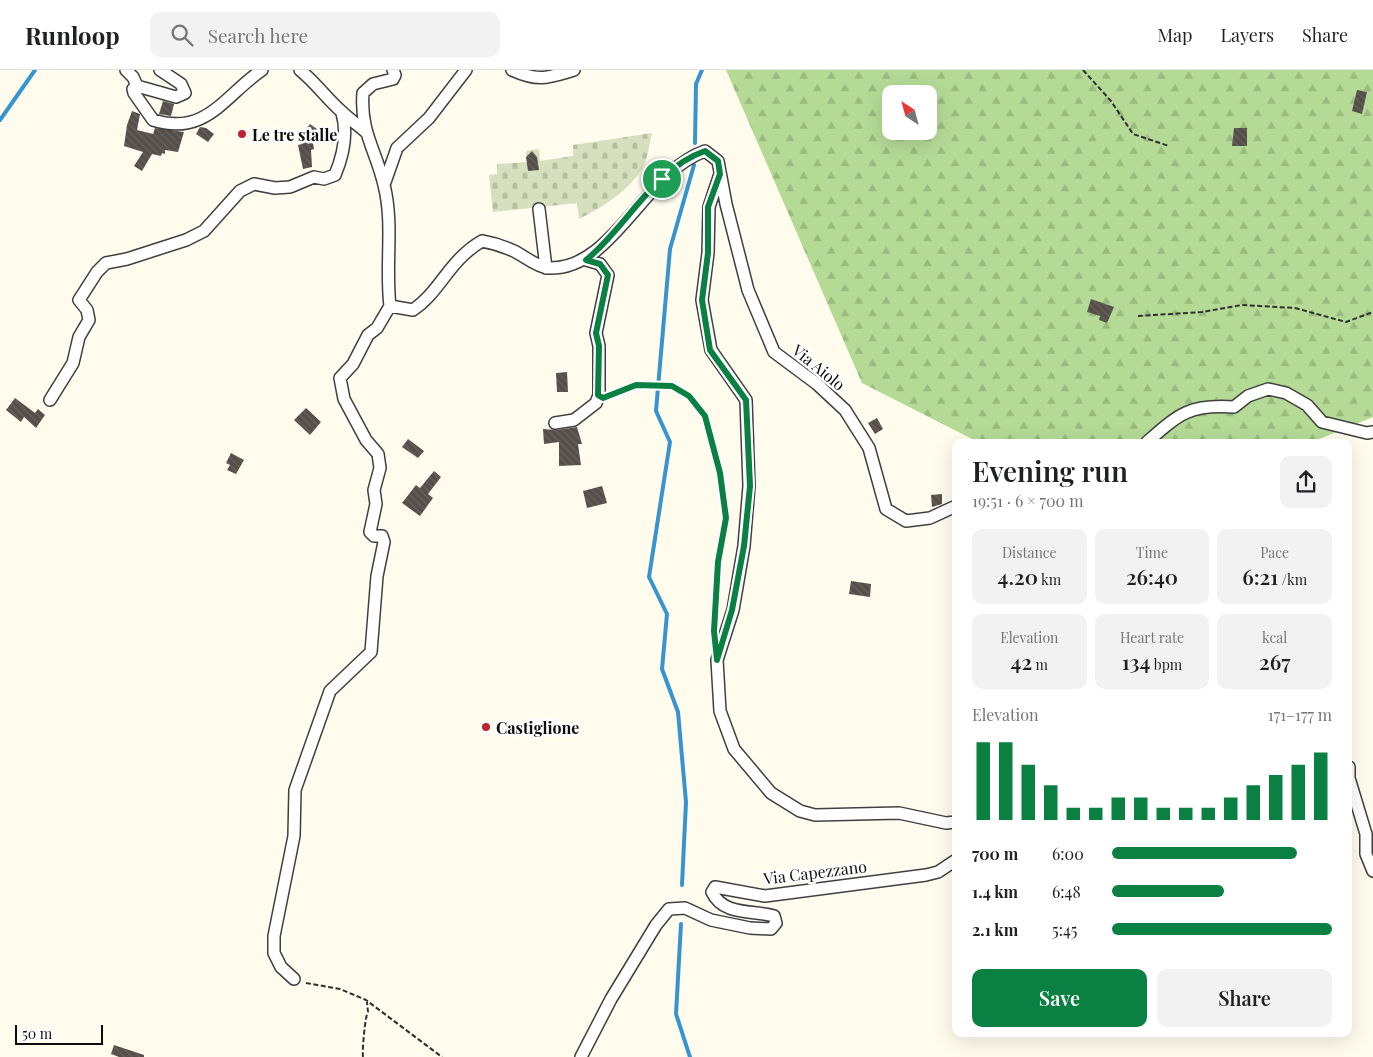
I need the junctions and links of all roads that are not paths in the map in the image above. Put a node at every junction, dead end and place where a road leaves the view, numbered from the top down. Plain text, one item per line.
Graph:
1 (126, 70) edge
2 (160, 70) edge
3 (262, 70) edge
4 (300, 70) edge
5 (393, 70) edge
6 (466, 70) edge
7 (512, 70) edge
8 (574, 70) edge
9 (137, 86) junction
10 (342, 113) junction
11 (366, 132) junction
12 (720, 174) junction
13 (384, 185) junction
14 (538, 210) dead end
15 (586, 260) junction
16 (546, 268) junction
17 (390, 306) junction
18 (50, 400) dead end
19 (555, 422) dead end
20 (1373, 432) edge
21 (1151, 439) edge
22 (952, 508) edge
23 (1352, 788) edge
24 (952, 823) edge
25 (952, 863) edge
26 (1373, 871) edge
27 (294, 979) road end
28 (581, 1057) edge

1 - 9 street
2 - 9 street
3 - 9 street
4 - 10 street
5 - 11 street
6 - 13 street
7 - 8 street
10 - 11 street
10 - 18 street
11 - 13 street
12 - 15 street
12 - 22 street, Via Aiolo
12 - 24 street
13 - 17 street
14 - 16 street
15 - 16 street
15 - 19 street
16 - 17 street
17 - 27 street
20 - 21 street
23 - 26 street
25 - 28 street, Via Capezzano

